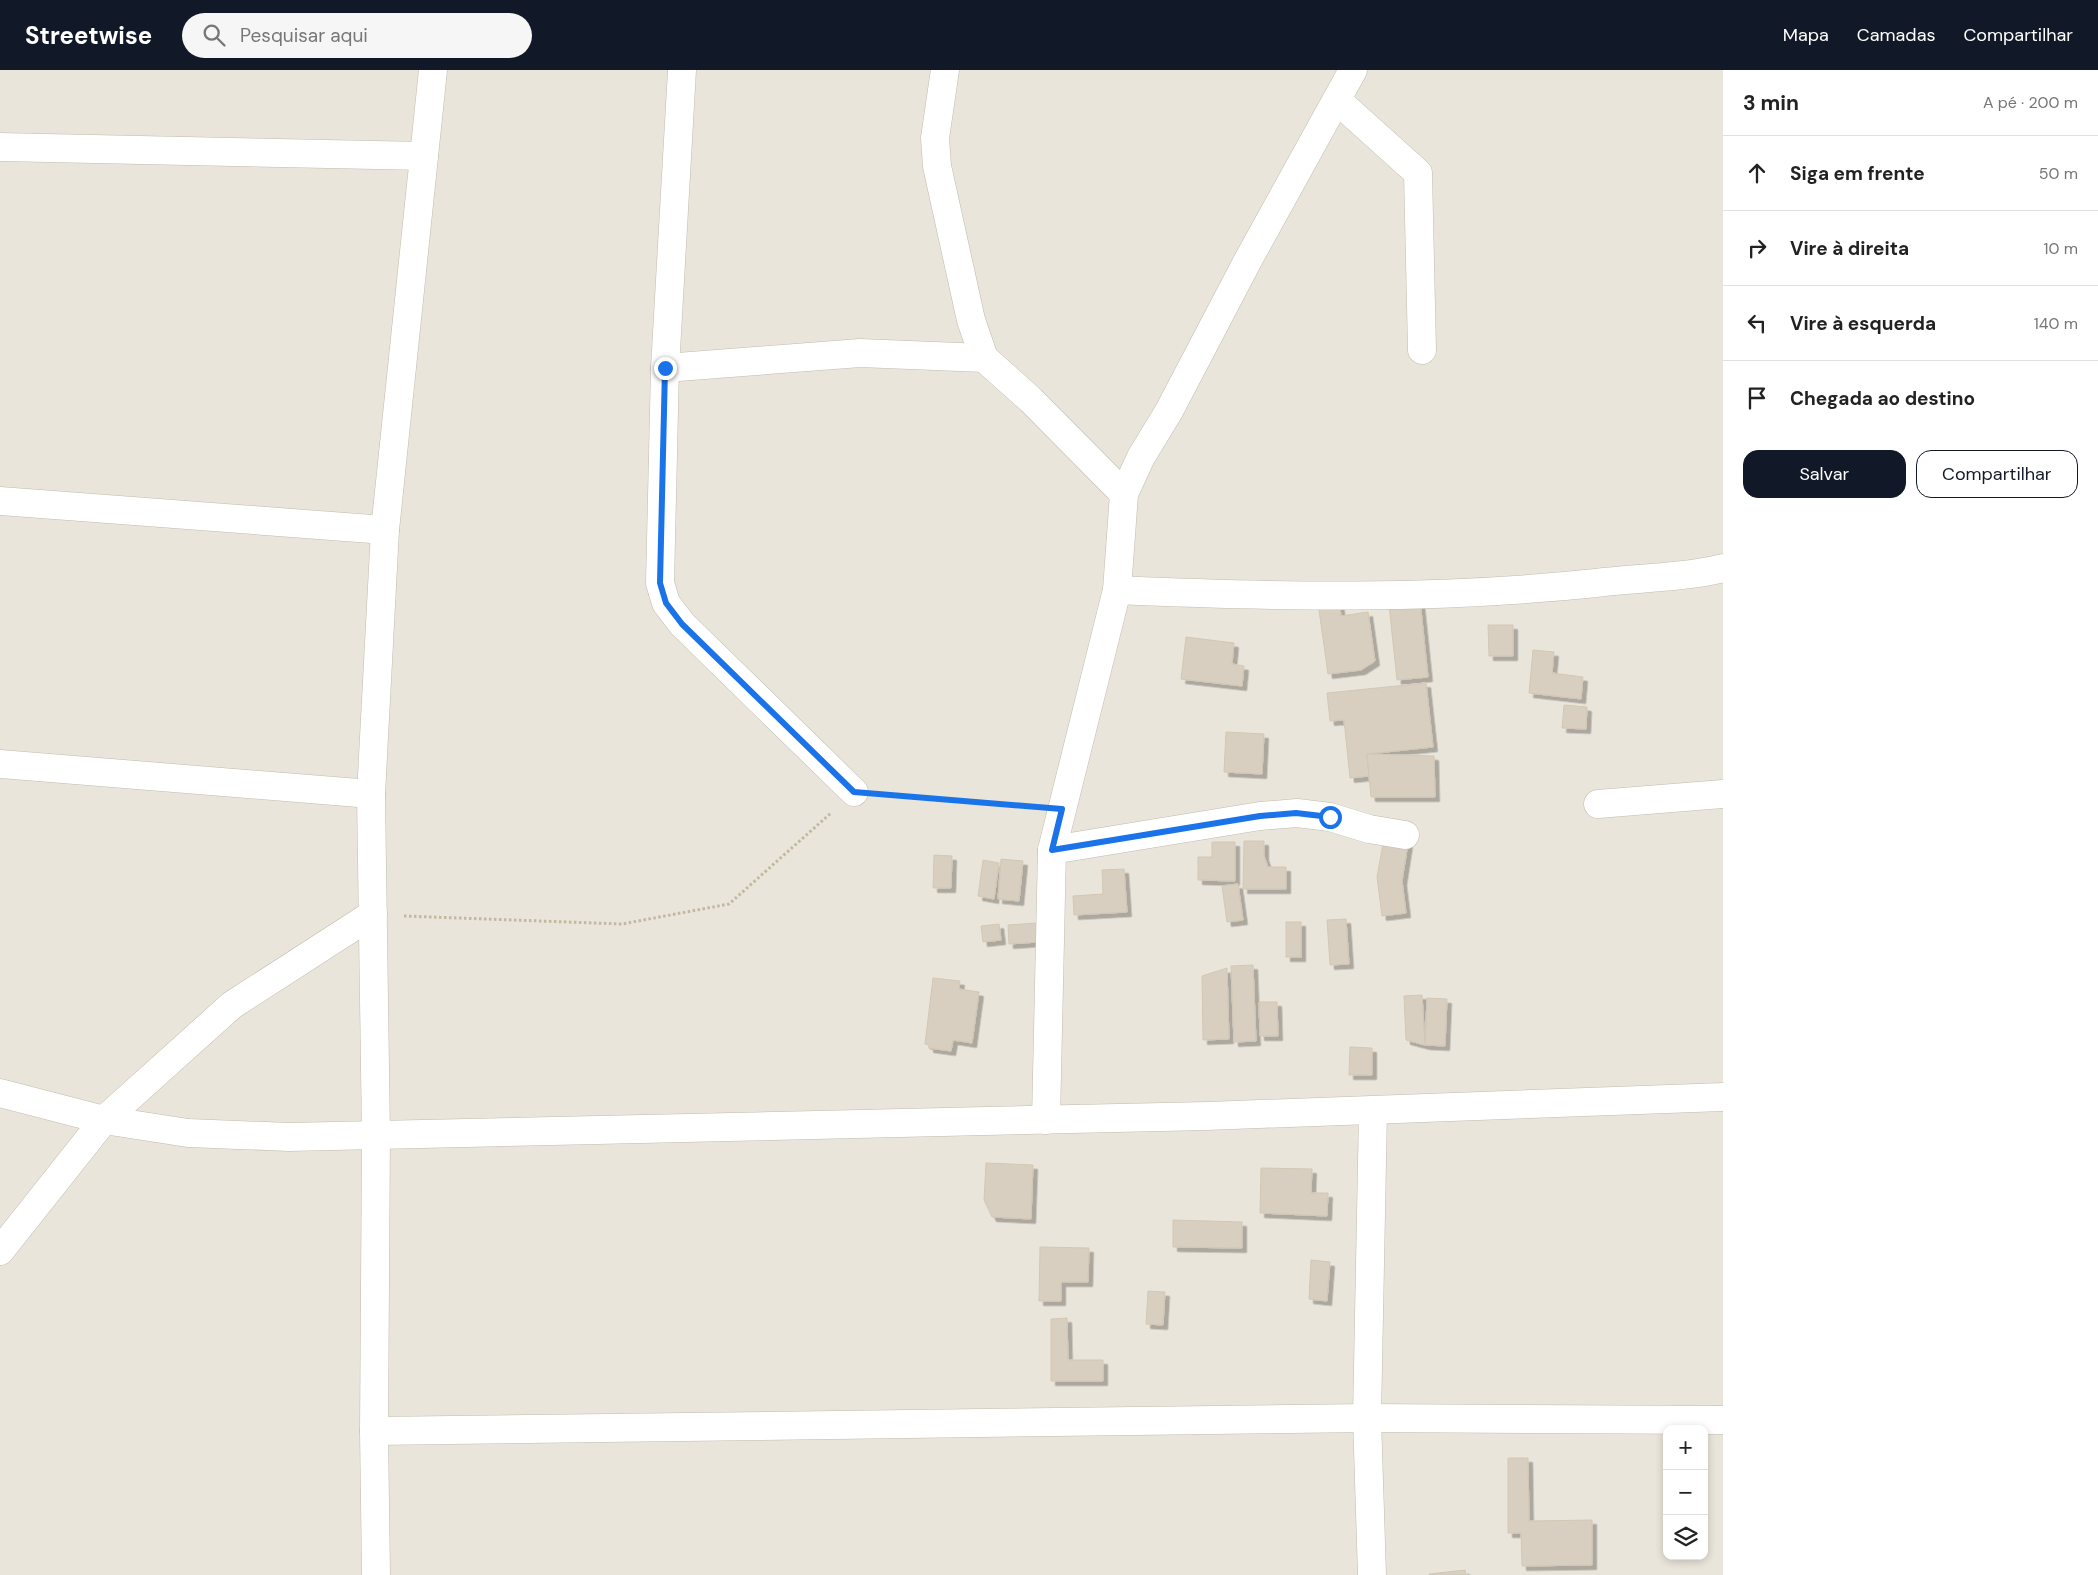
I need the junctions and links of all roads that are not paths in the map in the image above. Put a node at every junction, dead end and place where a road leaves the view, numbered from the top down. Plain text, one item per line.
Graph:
1 (433, 70) edge
2 (682, 70) edge
3 (945, 70) edge
4 (1353, 70) edge
5 (1338, 101) junction
6 (0, 147) edge
7 (424, 156) junction
8 (1422, 350) dead end
9 (984, 358) junction
10 (665, 368) junction
11 (1124, 494) junction
12 (0, 501) edge
13 (385, 530) junction
14 (1723, 568) edge
15 (1117, 590) junction
16 (0, 764) edge
17 (854, 792) road end
18 (372, 794) junction
19 (1723, 794) edge
20 (1598, 804) dead end
21 (1405, 836) dead end
22 (1052, 850) junction
23 (373, 914) junction
24 (0, 1093) edge
25 (1723, 1097) edge
26 (1373, 1111) junction
27 (104, 1120) junction
28 (1046, 1120) junction
29 (376, 1136) junction
30 (0, 1251) edge
31 (1367, 1418) junction
32 (1723, 1420) edge
33 (374, 1431) junction
34 (376, 1575) edge
35 (1372, 1575) edge

1 - 7 street
2 - 10 street
3 - 9 street
4 - 5 street
5 - 8 street
5 - 11 street
6 - 7 street
7 - 13 street
9 - 10 street
9 - 11 street
10 - 17 street
11 - 15 street
12 - 13 street
13 - 18 street
14 - 15 street
15 - 22 street
16 - 18 street
18 - 23 street
19 - 20 street
21 - 22 street
22 - 28 street
23 - 27 street
23 - 29 street
24 - 27 street
25 - 26 street
26 - 28 street
26 - 31 street
27 - 29 street
27 - 30 street
28 - 29 street
29 - 33 street
31 - 32 street
31 - 33 street
31 - 35 street
33 - 34 street

